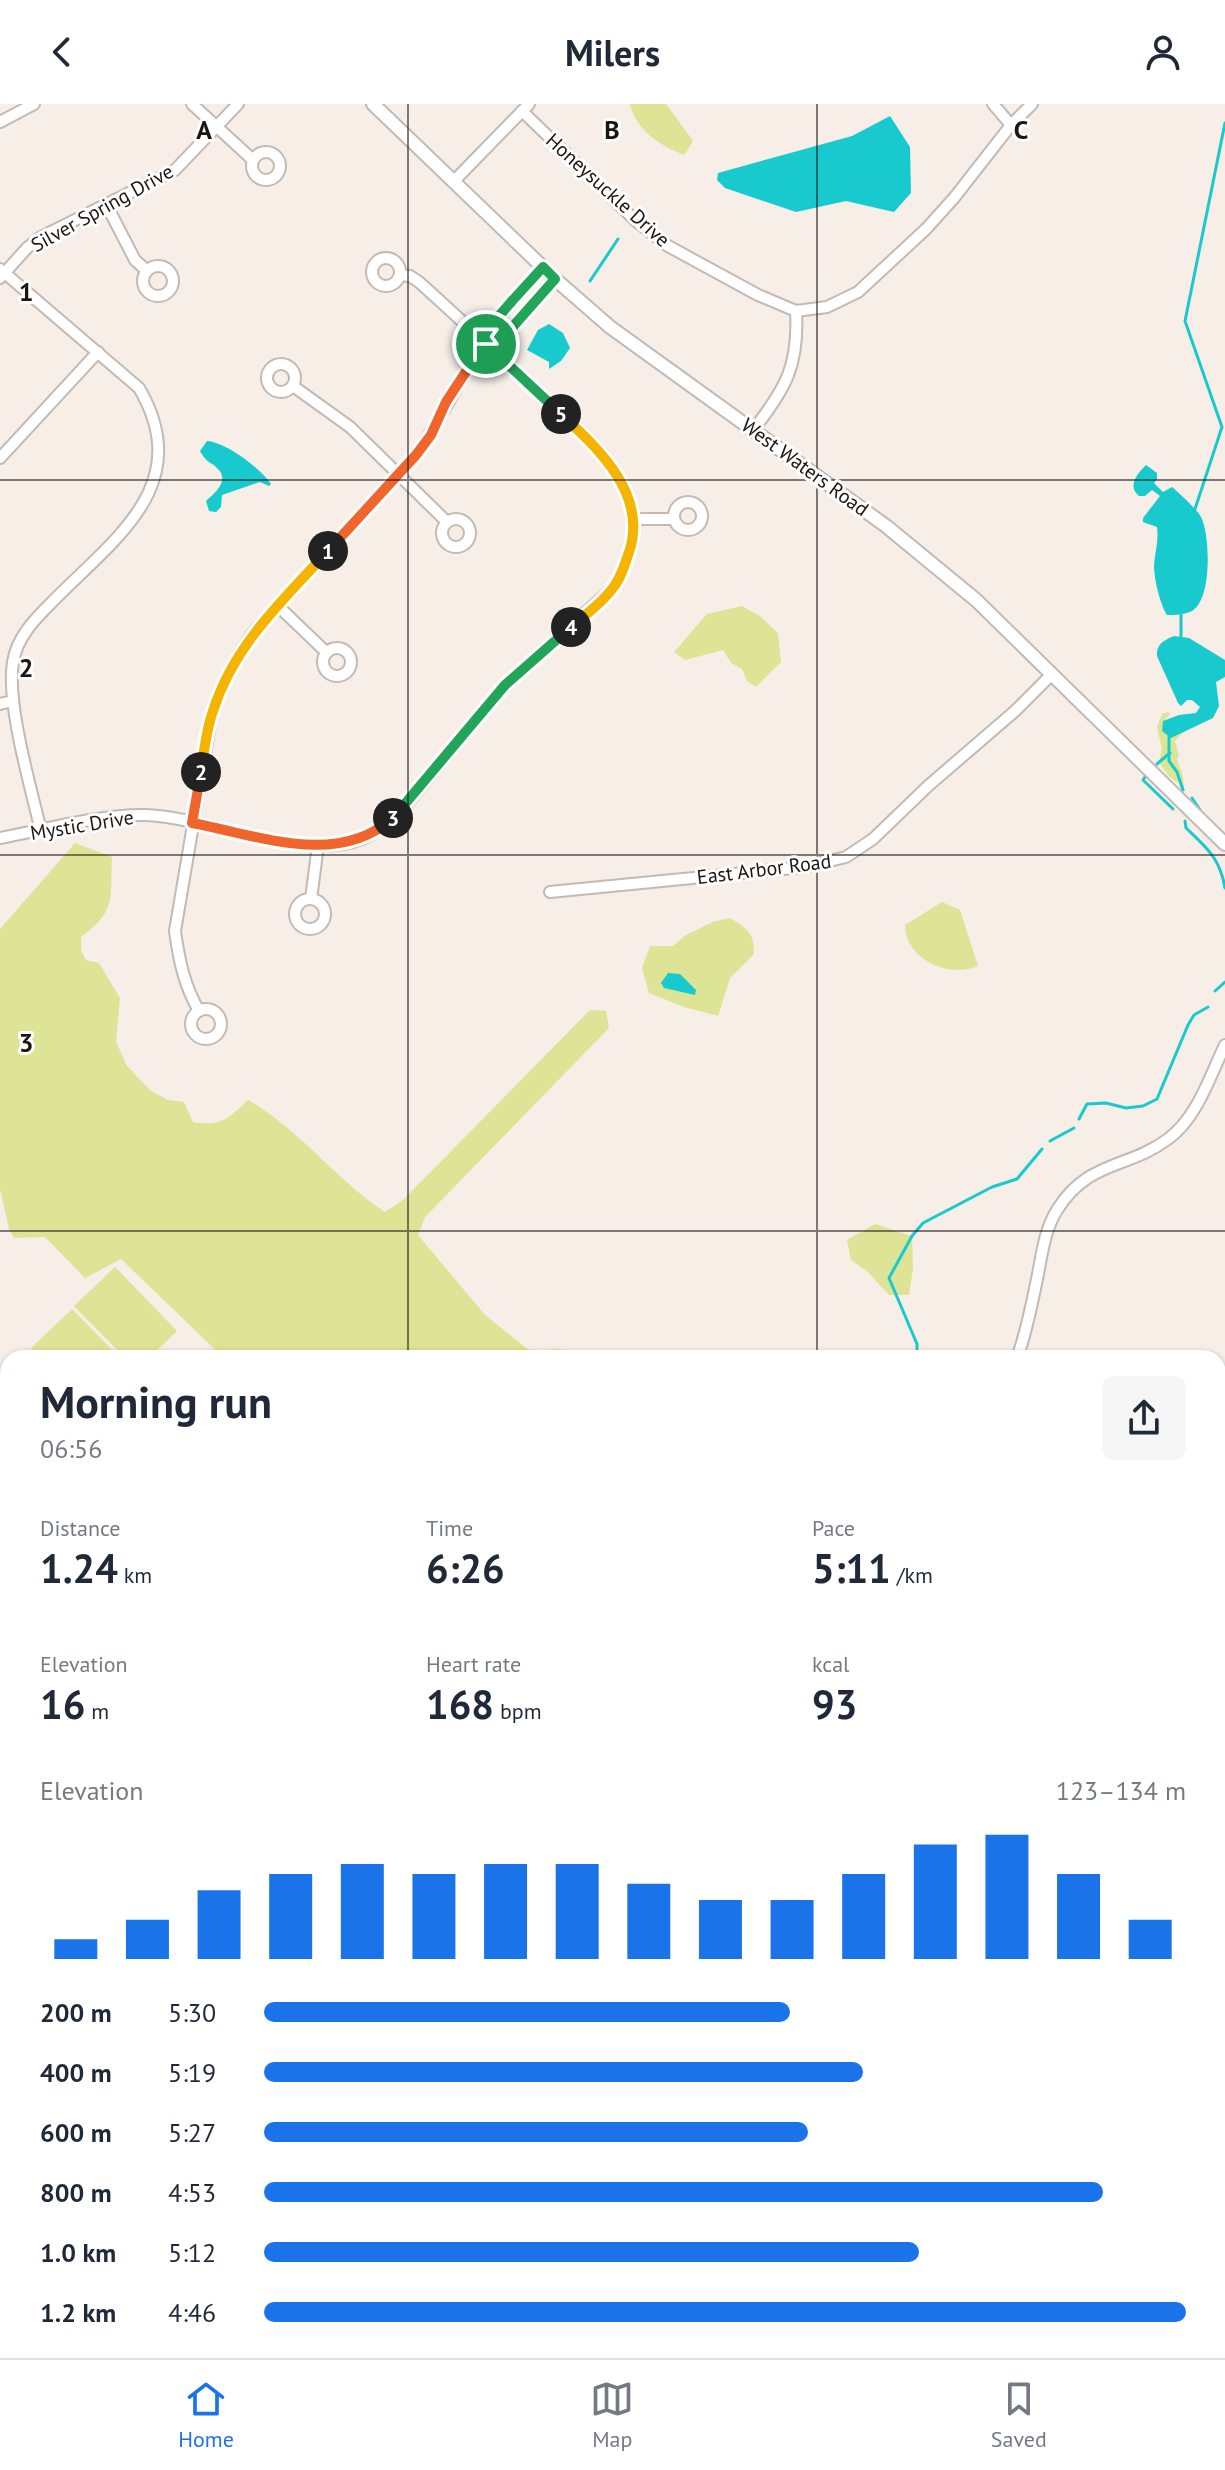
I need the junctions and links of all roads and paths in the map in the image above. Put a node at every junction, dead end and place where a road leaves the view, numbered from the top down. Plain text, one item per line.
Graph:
1 (34, 104) edge
2 (192, 104) edge
3 (238, 104) edge
4 (993, 104) edge
5 (1032, 104) edge
6 (375, 105) edge
7 (525, 108) edge
8 (0, 122) edge
9 (1011, 125) junction
10 (216, 127) junction
11 (253, 160) dead end
12 (454, 181) junction
13 (106, 204) junction
14 (543, 267) junction
15 (147, 271) dead end
16 (2, 273) edge
17 (400, 275) dead end
18 (555, 279) junction
19 (796, 311) junction
20 (486, 344) junction
21 (98, 352) junction
22 (293, 386) dead end
23 (754, 429) junction
24 (0, 458) edge
25 (399, 473) junction
26 (633, 519) junction
27 (674, 519) dead end
28 (447, 522) dead end
29 (278, 606) junction
30 (326, 652) dead end
31 (1052, 674) junction
32 (13, 701) junction
33 (0, 704) edge
34 (192, 823) junction
35 (41, 831) junction
36 (0, 838) edge
37 (1225, 844) edge
38 (318, 845) junction
39 (550, 892) dead end
40 (311, 899) dead end
41 (199, 1011) dead end
42 (1225, 1045) edge
43 (1020, 1350) edge

1 - 8 street
2 - 10 street
3 - 10 street, Silver Spring Drive
4 - 9 street
5 - 9 street
6 - 12 street, West Waters Road
7 - 12 street
7 - 19 street, Honeysuckle Drive
9 - 19 street
10 - 11 street
10 - 13 street, Silver Spring Drive
12 - 14 street, West Waters Road
13 - 15 street
13 - 16 street, Silver Spring Drive
14 - 18 street, West Waters Road
14 - 20 street
16 - 21 street
17 - 20 street, Mystic Drive
18 - 20 street
18 - 23 street, West Waters Road
19 - 23 street
20 - 25 street
20 - 26 street, Mystic Drive
21 - 24 street
21 - 32 street
22 - 25 street
23 - 31 street, West Waters Road
25 - 28 street
25 - 29 street
26 - 27 street
26 - 38 street, Mystic Drive
29 - 30 street
29 - 34 street
31 - 37 street, West Waters Road
31 - 39 street, East Arbor Road
32 - 33 street
32 - 35 street
34 - 35 street, Mystic Drive
34 - 38 street, Mystic Drive
34 - 41 street
35 - 36 street, Mystic Drive
38 - 40 street
42 - 43 street

